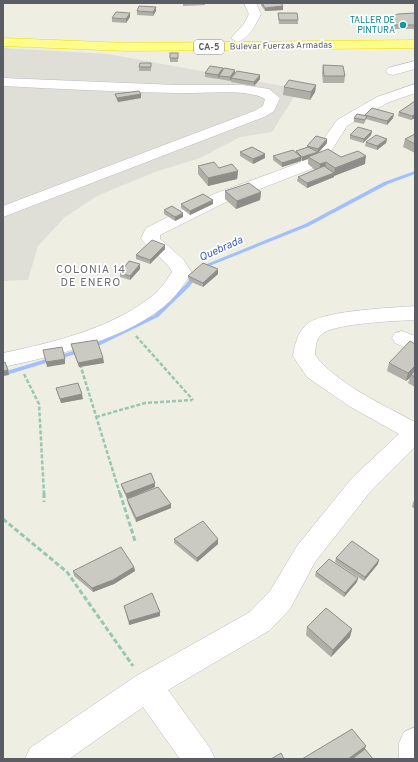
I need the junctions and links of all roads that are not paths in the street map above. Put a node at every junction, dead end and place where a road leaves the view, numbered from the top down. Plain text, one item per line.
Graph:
1 (250, 3) edge
2 (3, 34) edge
3 (415, 36) edge
4 (237, 38) junction
5 (3, 42) edge
6 (415, 44) edge
7 (415, 64) edge
8 (393, 71) dead end
9 (3, 82) edge
10 (415, 88) edge
11 (3, 212) edge
12 (415, 313) edge
13 (3, 360) edge
14 (415, 433) edge
15 (147, 686) junction
16 (415, 743) edge
17 (41, 759) edge
18 (198, 759) edge
19 (415, 759) edge

1 - 4 street
2 - 4 highway, Bulevar Fuerzas Armadas / CA-5
3 - 4 highway, Bulevar Fuerzas Armadas / CA-5
5 - 6 highway, Bulevar Fuerzas Armadas / CA-5
7 - 8 street
9 - 11 street
10 - 13 street
12 - 14 street
14 - 15 street
15 - 17 street
15 - 18 street
16 - 19 street

